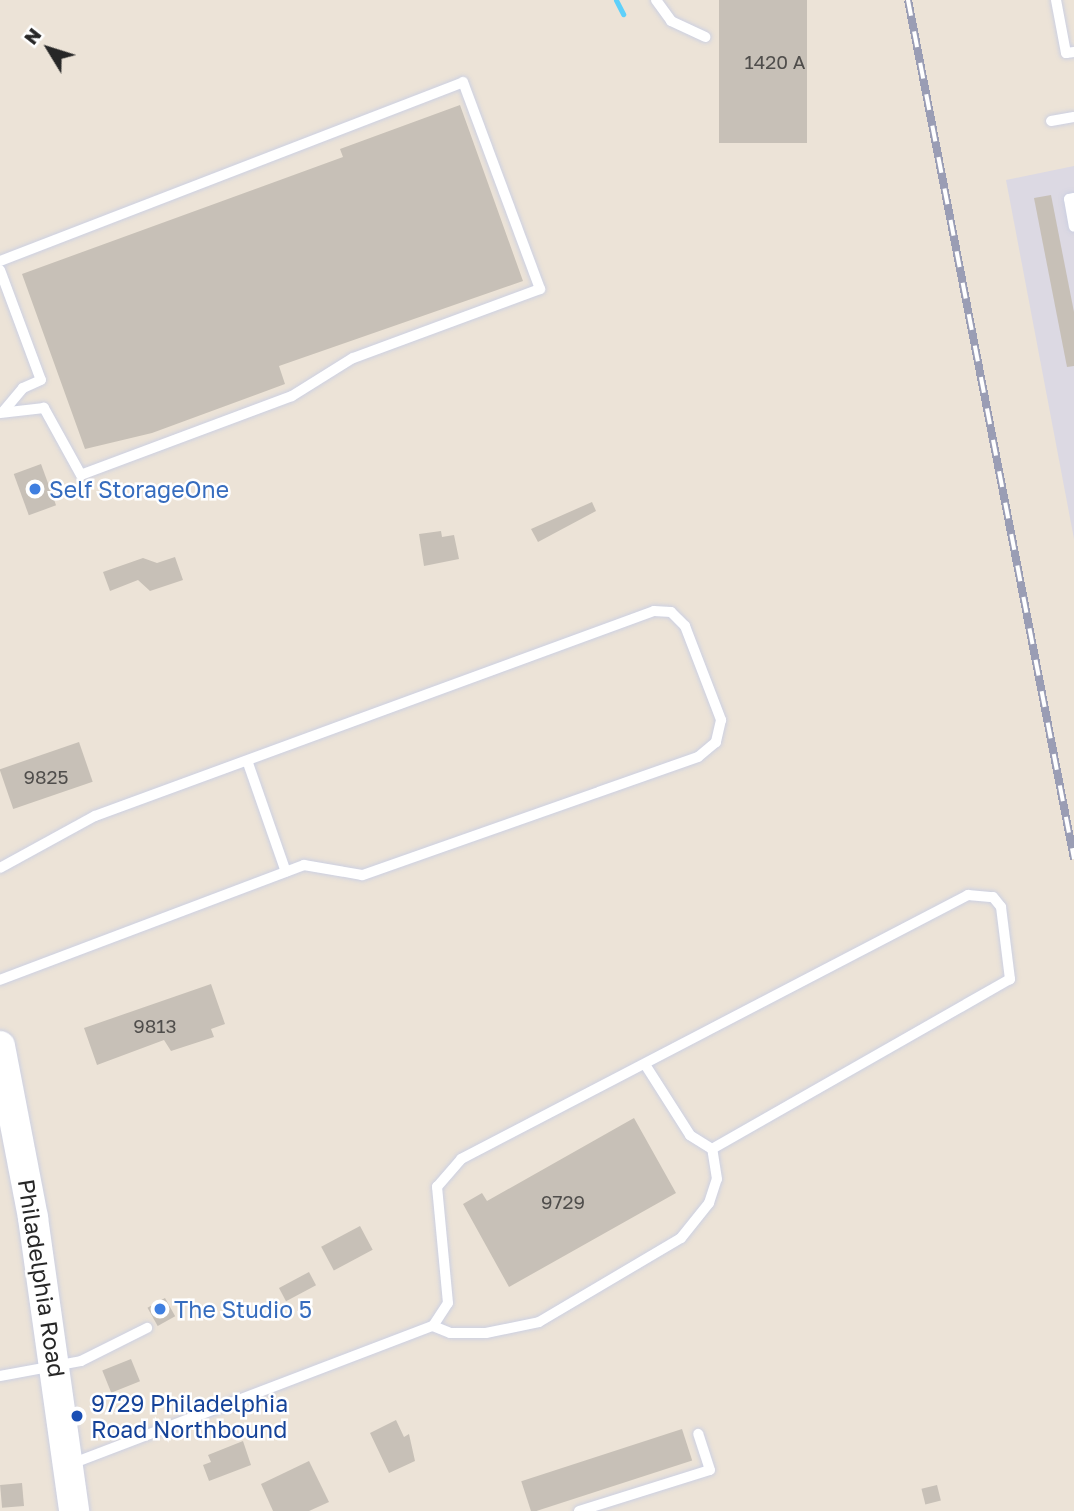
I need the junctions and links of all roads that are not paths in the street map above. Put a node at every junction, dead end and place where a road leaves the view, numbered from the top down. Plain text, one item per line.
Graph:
1 (656, 0) edge
2 (1056, 0) edge
3 (705, 37) dead end
4 (1074, 52) edge
5 (1074, 117) edge
6 (1051, 121) dead end
7 (1074, 198) edge
8 (1074, 227) edge
9 (0, 261) edge
10 (0, 270) edge
11 (1, 412) edge
12 (248, 763) junction
13 (0, 867) edge
14 (286, 872) junction
15 (0, 980) edge
16 (0, 1046) edge
17 (646, 1066) junction
18 (6, 1104) edge
19 (712, 1149) junction
20 (433, 1326) junction
21 (147, 1328) dead end
22 (55, 1365) junction
23 (0, 1376) edge
24 (698, 1434) dead end
25 (69, 1465) junction
26 (74, 1511) edge
27 (579, 1511) edge

1 - 3 lane
2 - 4 lane
5 - 6 lane
7 - 8 lane
9 - 11 lane
10 - 11 lane
12 - 13 lane
12 - 14 lane
12 - 14 lane
14 - 15 lane
16 - 18 main road, Philadelphia Road
17 - 19 lane
17 - 19 lane
17 - 20 lane
18 - 22 main road, Philadelphia Road
19 - 20 lane
20 - 25 lane
21 - 22 lane
22 - 23 lane
22 - 25 main road, Philadelphia Road
24 - 27 lane
25 - 26 main road, Philadelphia Road

